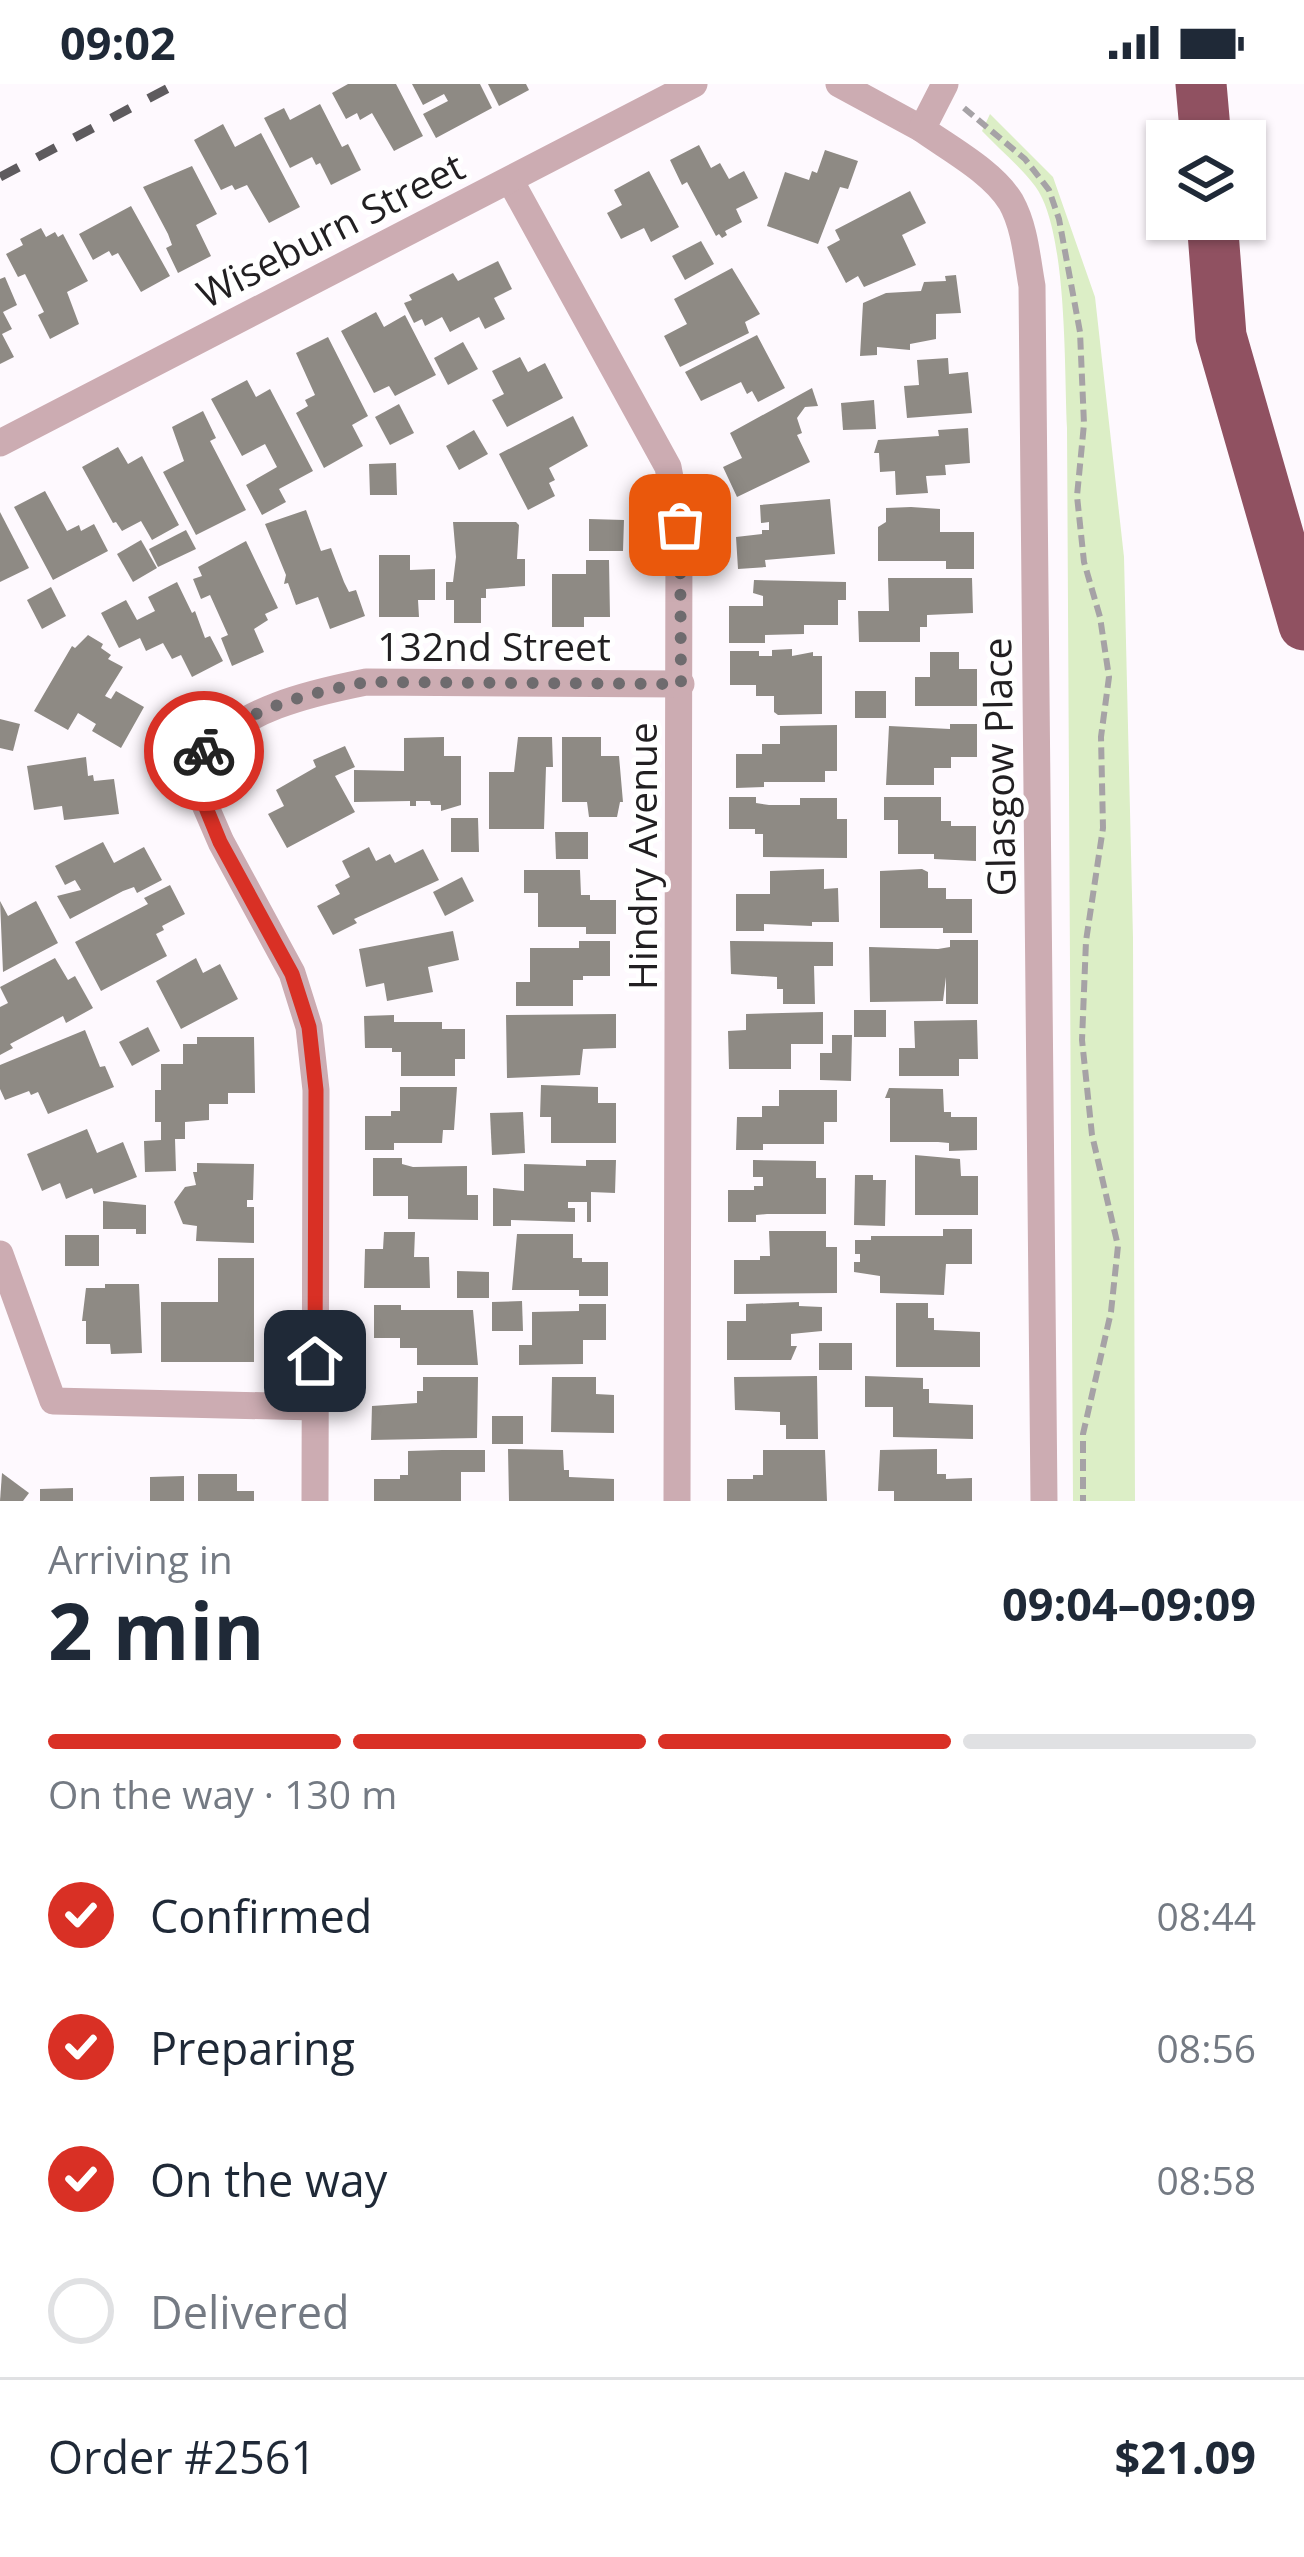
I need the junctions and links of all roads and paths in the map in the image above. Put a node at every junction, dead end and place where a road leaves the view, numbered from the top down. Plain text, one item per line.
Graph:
1 (694, 84) edge
2 (838, 84) edge
3 (1201, 84) edge
4 (943, 88) edge
5 (1204, 120) edge
6 (922, 129) junction
7 (510, 180) junction
8 (1214, 240) edge
9 (0, 443) edge
10 (1304, 625) edge
11 (681, 684) junction
12 (0, 1254) edge
13 (315, 1407) junction
14 (315, 1501) edge
15 (677, 1501) edge
16 (1044, 1501) edge
17 (1083, 1501) edge

1 - 7 street, Wiseburn Street
2 - 6 street
3 - 5 highway
4 - 6 street
4 - 17 path
6 - 16 street, Glasgow Place
7 - 9 street, Wiseburn Street
7 - 11 street, Hindry Avenue
8 - 10 highway
11 - 13 street, 132nd Street
11 - 15 street, Hindry Avenue
12 - 13 street
13 - 14 street

